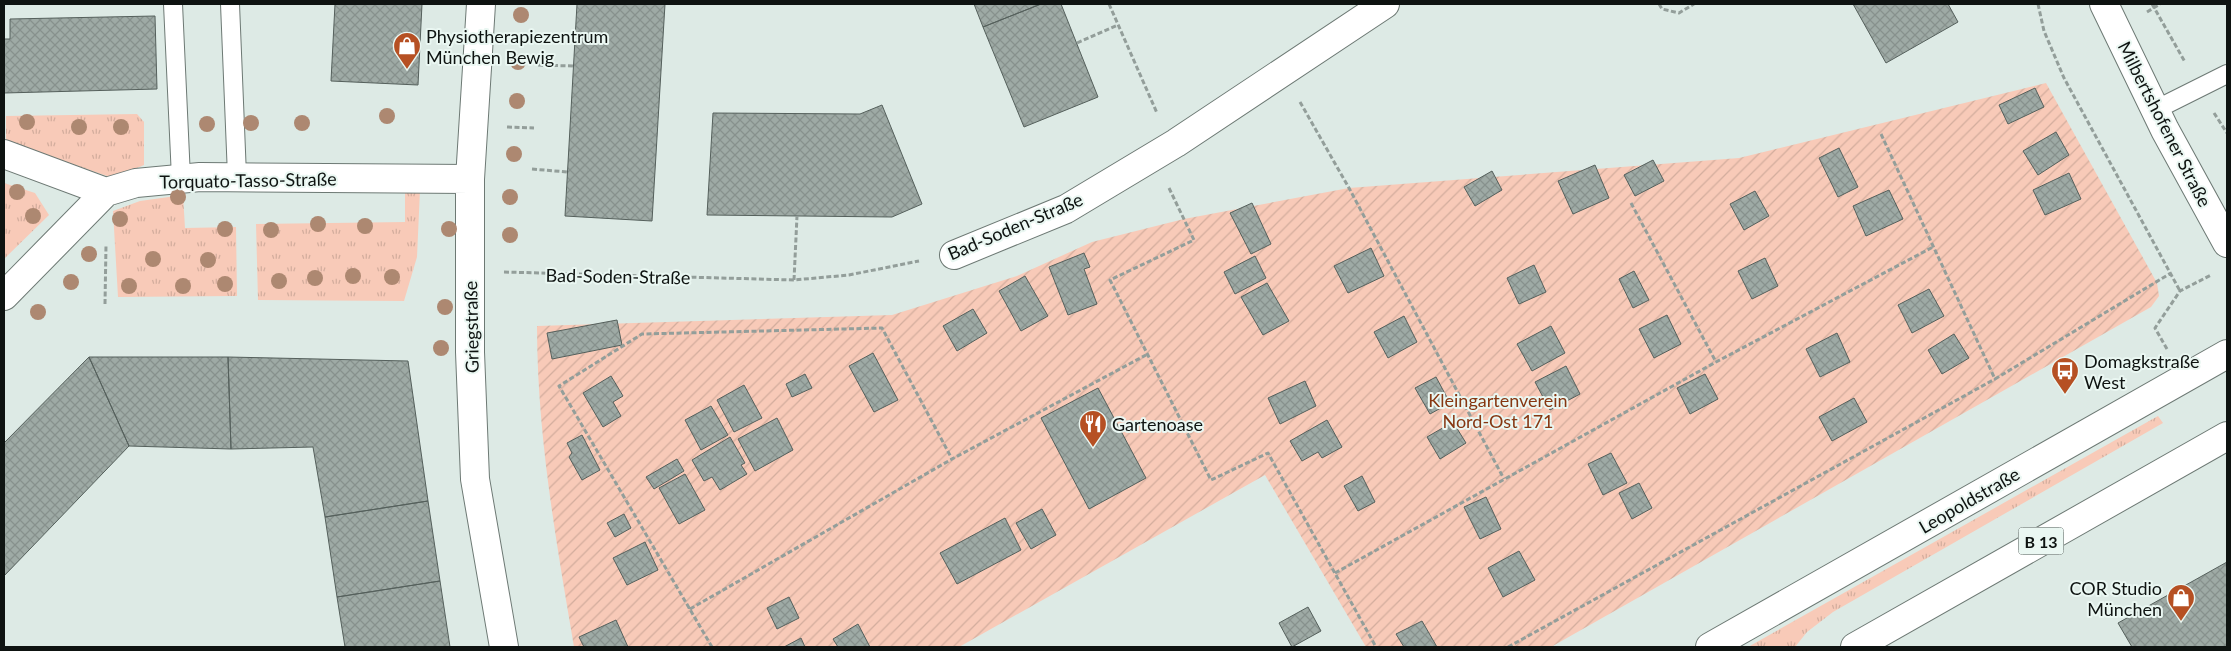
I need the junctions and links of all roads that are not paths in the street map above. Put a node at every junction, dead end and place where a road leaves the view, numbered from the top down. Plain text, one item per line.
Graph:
1 (173, 4) edge
2 (230, 4) edge
3 (480, 4) edge
4 (1385, 4) edge
5 (2104, 4) edge
6 (2227, 74) edge
7 (2155, 110) junction
8 (4, 154) edge
9 (238, 176) junction
10 (181, 178) junction
11 (470, 179) junction
12 (106, 192) junction
13 (2227, 243) edge
14 (954, 254) road end
15 (4, 296) edge
16 (2227, 354) edge
17 (2227, 436) edge
18 (504, 647) edge
19 (1710, 647) edge
20 (1855, 647) edge

1 - 10 lane
2 - 9 lane
3 - 11 street, Griegstraße
4 - 14 street, Bad-Soden-Straße
5 - 7 street, Milbertshofener Straße
6 - 7 lane
7 - 13 street, Milbertshofener Straße
8 - 12 street
9 - 10 street, Torquato-Tasso-Straße
9 - 11 street, Torquato-Tasso-Straße
10 - 12 street, Torquato-Tasso-Straße
11 - 18 street, Griegstraße
12 - 15 street
16 - 19 street, Leopoldstraße
17 - 20 street, B 13

